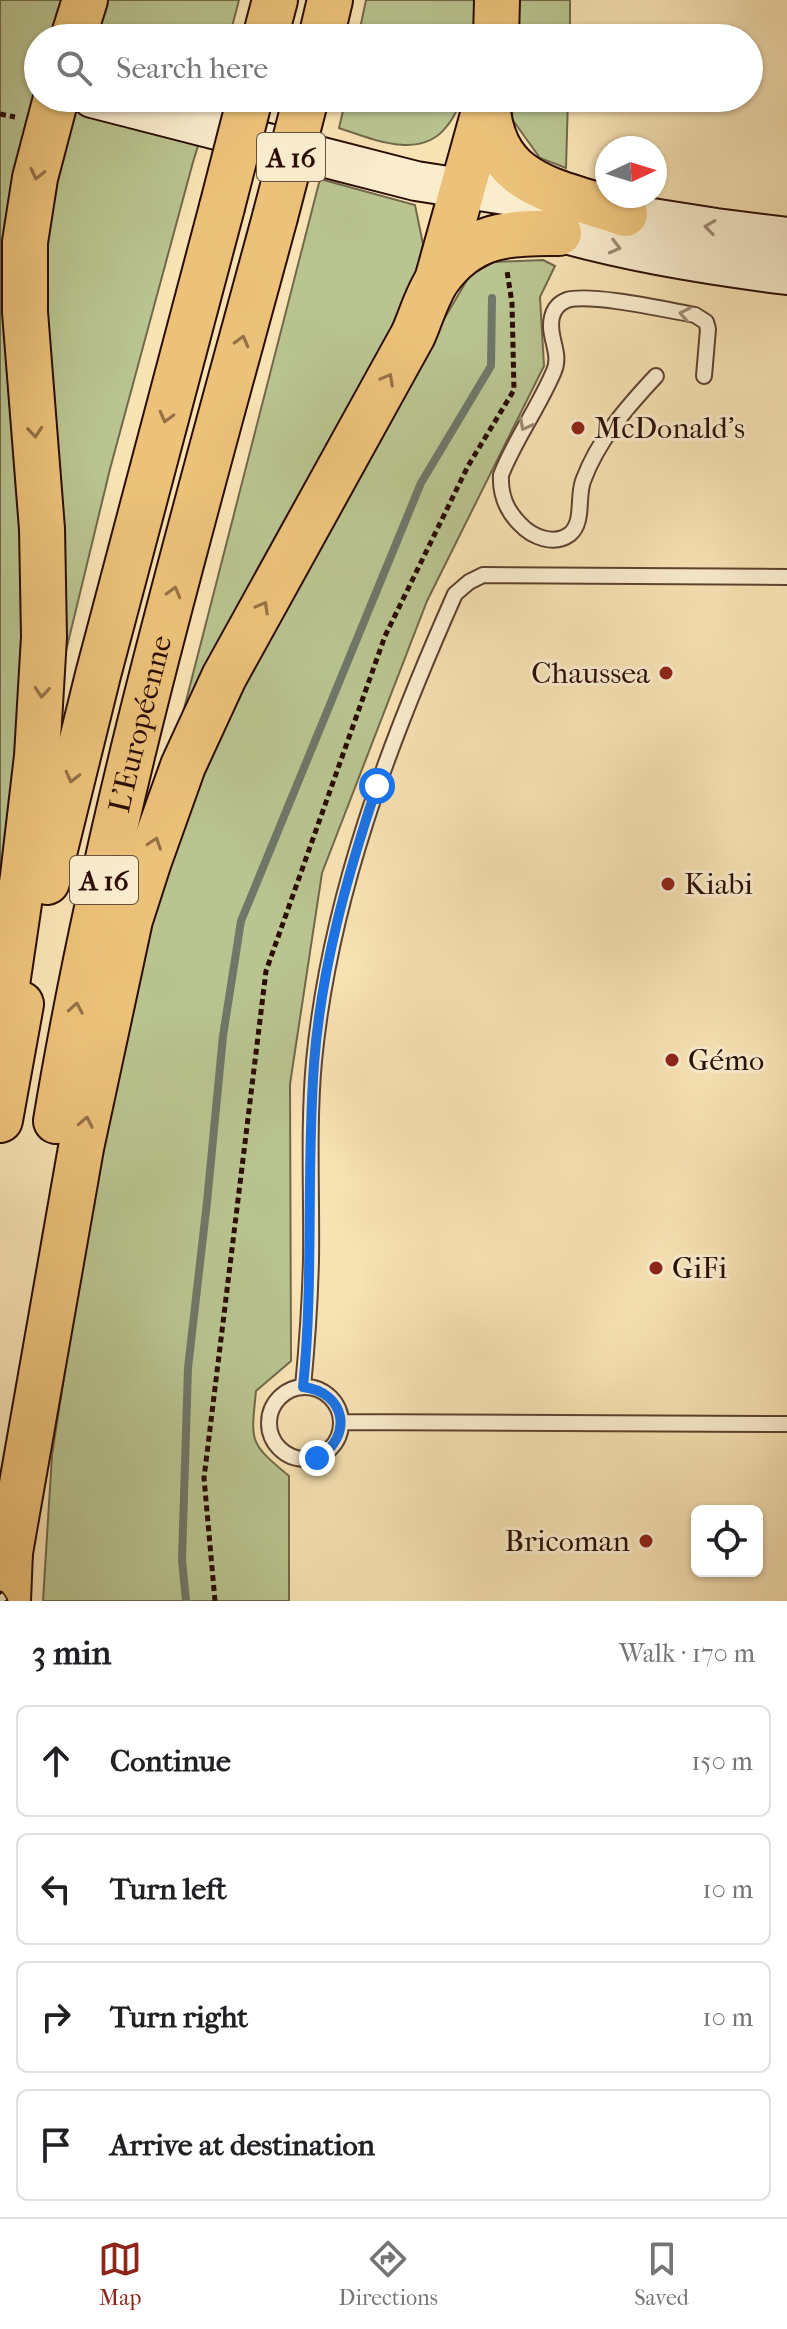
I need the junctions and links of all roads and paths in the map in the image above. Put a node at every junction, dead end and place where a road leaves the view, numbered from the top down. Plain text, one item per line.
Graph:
1 (85, 0) edge
2 (275, 0) edge
3 (330, 0) edge
4 (497, 0) edge
5 (77, 24) edge
6 (269, 24) edge
7 (324, 24) edge
8 (496, 24) edge
9 (52, 112) edge
10 (147, 112) edge
11 (246, 112) edge
12 (302, 112) edge
13 (484, 112) edge
14 (488, 112) edge
15 (462, 195) junction
16 (625, 214) junction
17 (559, 233) junction
18 (787, 237) edge
19 (787, 275) edge
20 (437, 281) junction
21 (656, 376) dead end
22 (704, 376) dead end
23 (787, 577) edge
24 (0, 1032) edge
25 (0, 1118) edge
26 (303, 1387) junction
27 (341, 1422) junction
28 (787, 1424) edge
29 (9, 1558) junction
30 (8, 1601) edge

1 - 5 highway
2 - 6 highway
3 - 7 highway
4 - 8 highway
9 -> 24 highway
10 - 15 main road
11 -> 25 highway, L'Européenne / A 16, bridge
29 -> 12 highway, L'Européenne / A 16, bridge
13 - 15 highway
14 - 16 highway
15 - 16 main road
15 - 17 main road
15 - 20 highway
18 -> 16 main road
17 -> 19 main road
17 - 20 highway
29 -> 20 highway
22 -> 21 lane
23 - 26 lane
26 - 27 lane
26 - 27 lane
27 - 28 lane
29 - 30 highway, L'Européenne / A 16

